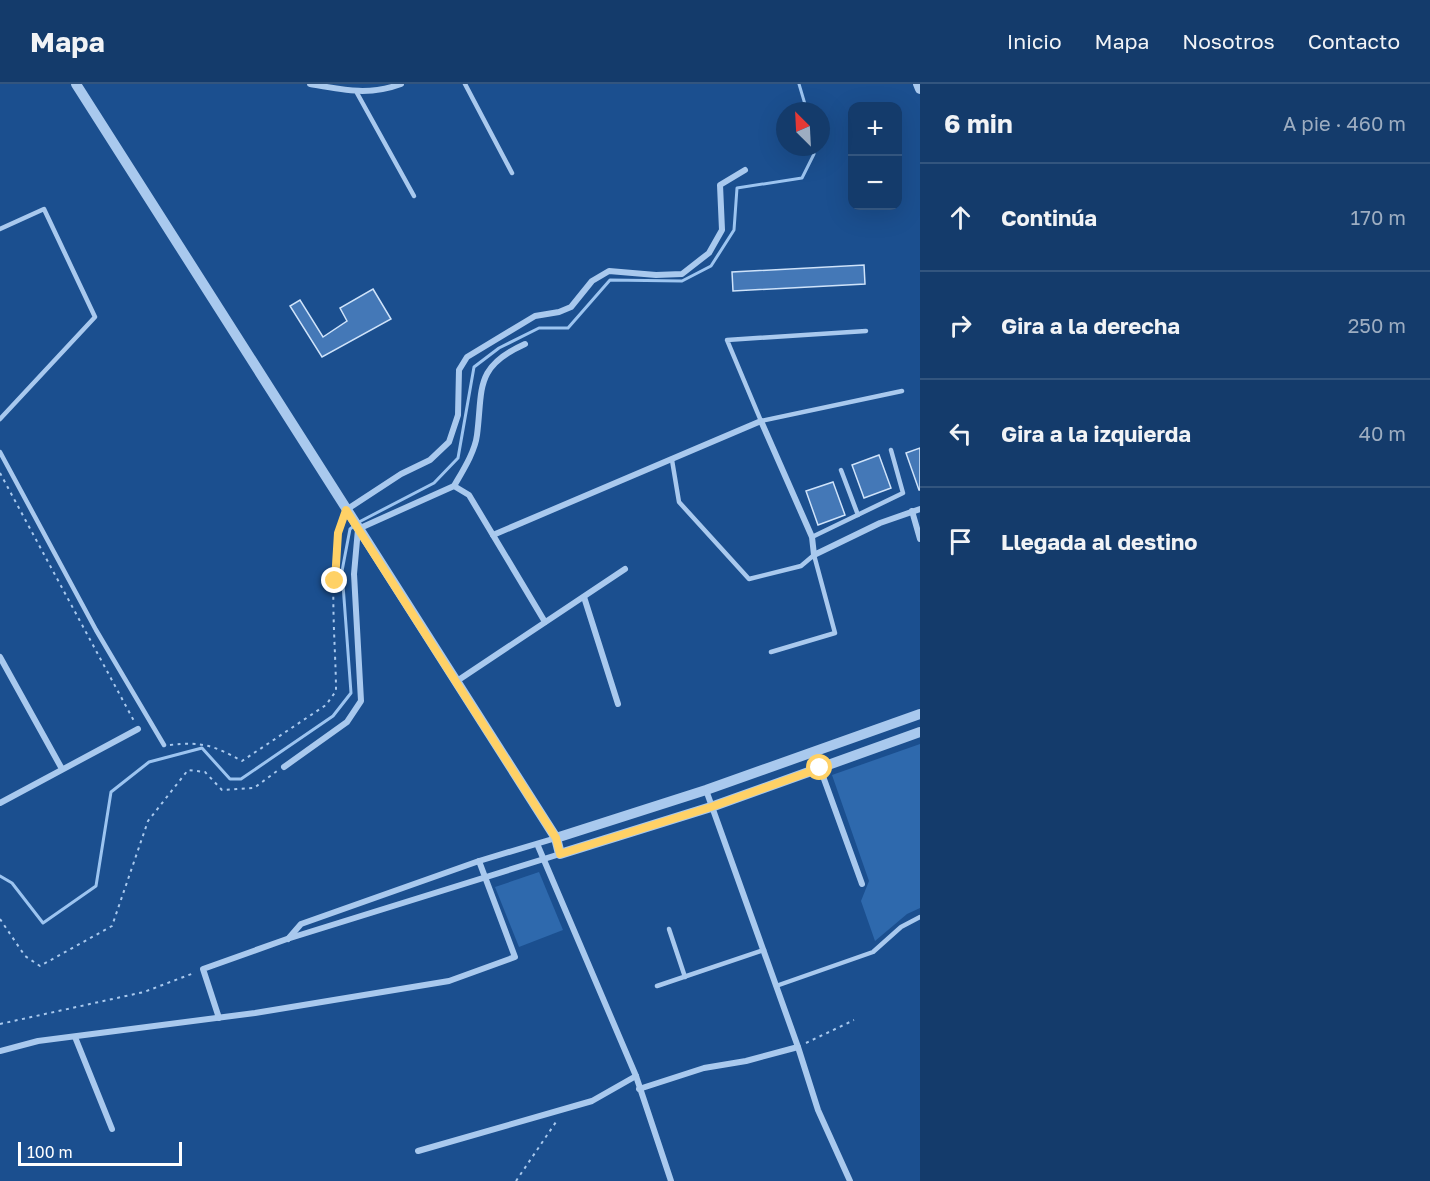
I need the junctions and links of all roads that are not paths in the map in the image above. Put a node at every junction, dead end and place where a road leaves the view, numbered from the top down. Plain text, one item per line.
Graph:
1 (76, 84) edge
2 (310, 84) edge
3 (402, 84) edge
4 (465, 84) edge
5 (918, 84) edge
6 (920, 89) edge
7 (357, 93) junction
8 (745, 170) dead end
9 (512, 173) dead end
10 (414, 196) dead end
11 (0, 229) edge
12 (866, 331) dead end
13 (525, 344) dead end
14 (902, 391) dead end
15 (0, 419) edge
16 (761, 421) junction
17 (891, 450) dead end
18 (0, 452) edge
19 (672, 460) junction
20 (841, 470) dead end
21 (454, 486) junction
22 (920, 508) edge
23 (346, 510) junction
24 (912, 511) junction
25 (858, 515) junction
26 (356, 526) junction
27 (493, 535) junction
28 (812, 537) junction
29 (920, 539) edge
30 (814, 555) junction
31 (625, 569) dead end
32 (584, 597) junction
33 (545, 622) junction
34 (771, 652) dead end
35 (0, 657) edge
36 (457, 681) junction
37 (618, 704) dead end
38 (920, 714) edge
39 (138, 729) road end
40 (920, 732) edge
41 (164, 745) road end
42 (284, 767) road end
43 (820, 768) junction
44 (62, 769) junction
45 (706, 790) junction
46 (0, 802) edge
47 (711, 807) junction
48 (556, 838) junction
49 (538, 846) junction
50 (560, 854) junction
51 (543, 859) junction
52 (479, 861) junction
53 (485, 879) junction
54 (862, 884) dead end
55 (920, 917) edge
56 (669, 929) dead end
57 (287, 939) junction
58 (764, 950) junction
59 (685, 977) junction
60 (657, 986) dead end
61 (776, 986) junction
62 (219, 1018) junction
63 (75, 1037) junction
64 (798, 1047) junction
65 (0, 1051) edge
66 (636, 1076) junction
67 (639, 1089) junction
68 (112, 1129) dead end
69 (418, 1151) dead end
70 (670, 1181) edge
71 (850, 1181) edge

1 - 23 street
2 - 7 street
3 - 7 street
4 - 9 lane
5 - 6 street
7 - 10 lane
8 - 23 street
11 - 15 lane
12 - 16 lane
13 - 21 street
14 - 16 lane
16 - 19 street
16 - 28 street
17 - 25 lane
18 - 41 lane
19 - 27 street
19 - 30 lane
20 - 25 lane
21 - 26 street
21 - 27 street
22 - 24 street
23 - 26 street
24 - 29 street
24 - 30 street
25 - 28 lane
26 - 36 street
26 - 42 street
27 - 33 street
28 - 30 street
30 - 34 lane
31 - 32 street
32 - 33 street
32 - 37 street
33 - 36 street
35 - 44 street
36 - 48 street
38 - 45 street
39 - 44 street
40 - 43 street
43 - 47 street
43 - 54 street
44 - 46 street
45 - 47 street
45 - 48 street
47 - 50 street
47 - 58 street
48 - 49 street
48 - 50 street
49 - 51 street
49 - 52 street
50 - 51 street
51 - 53 street
51 - 66 street
52 - 53 street
52 - 57 street
53 - 57 street
53 - 62 street
55 - 61 lane
56 - 59 lane
57 - 62 street
58 - 59 lane
58 - 61 street
59 - 60 lane
61 - 64 street
62 - 63 street
63 - 65 street
63 - 68 street
64 - 67 street
64 - 71 street
66 - 67 street
66 - 69 street
67 - 70 street

